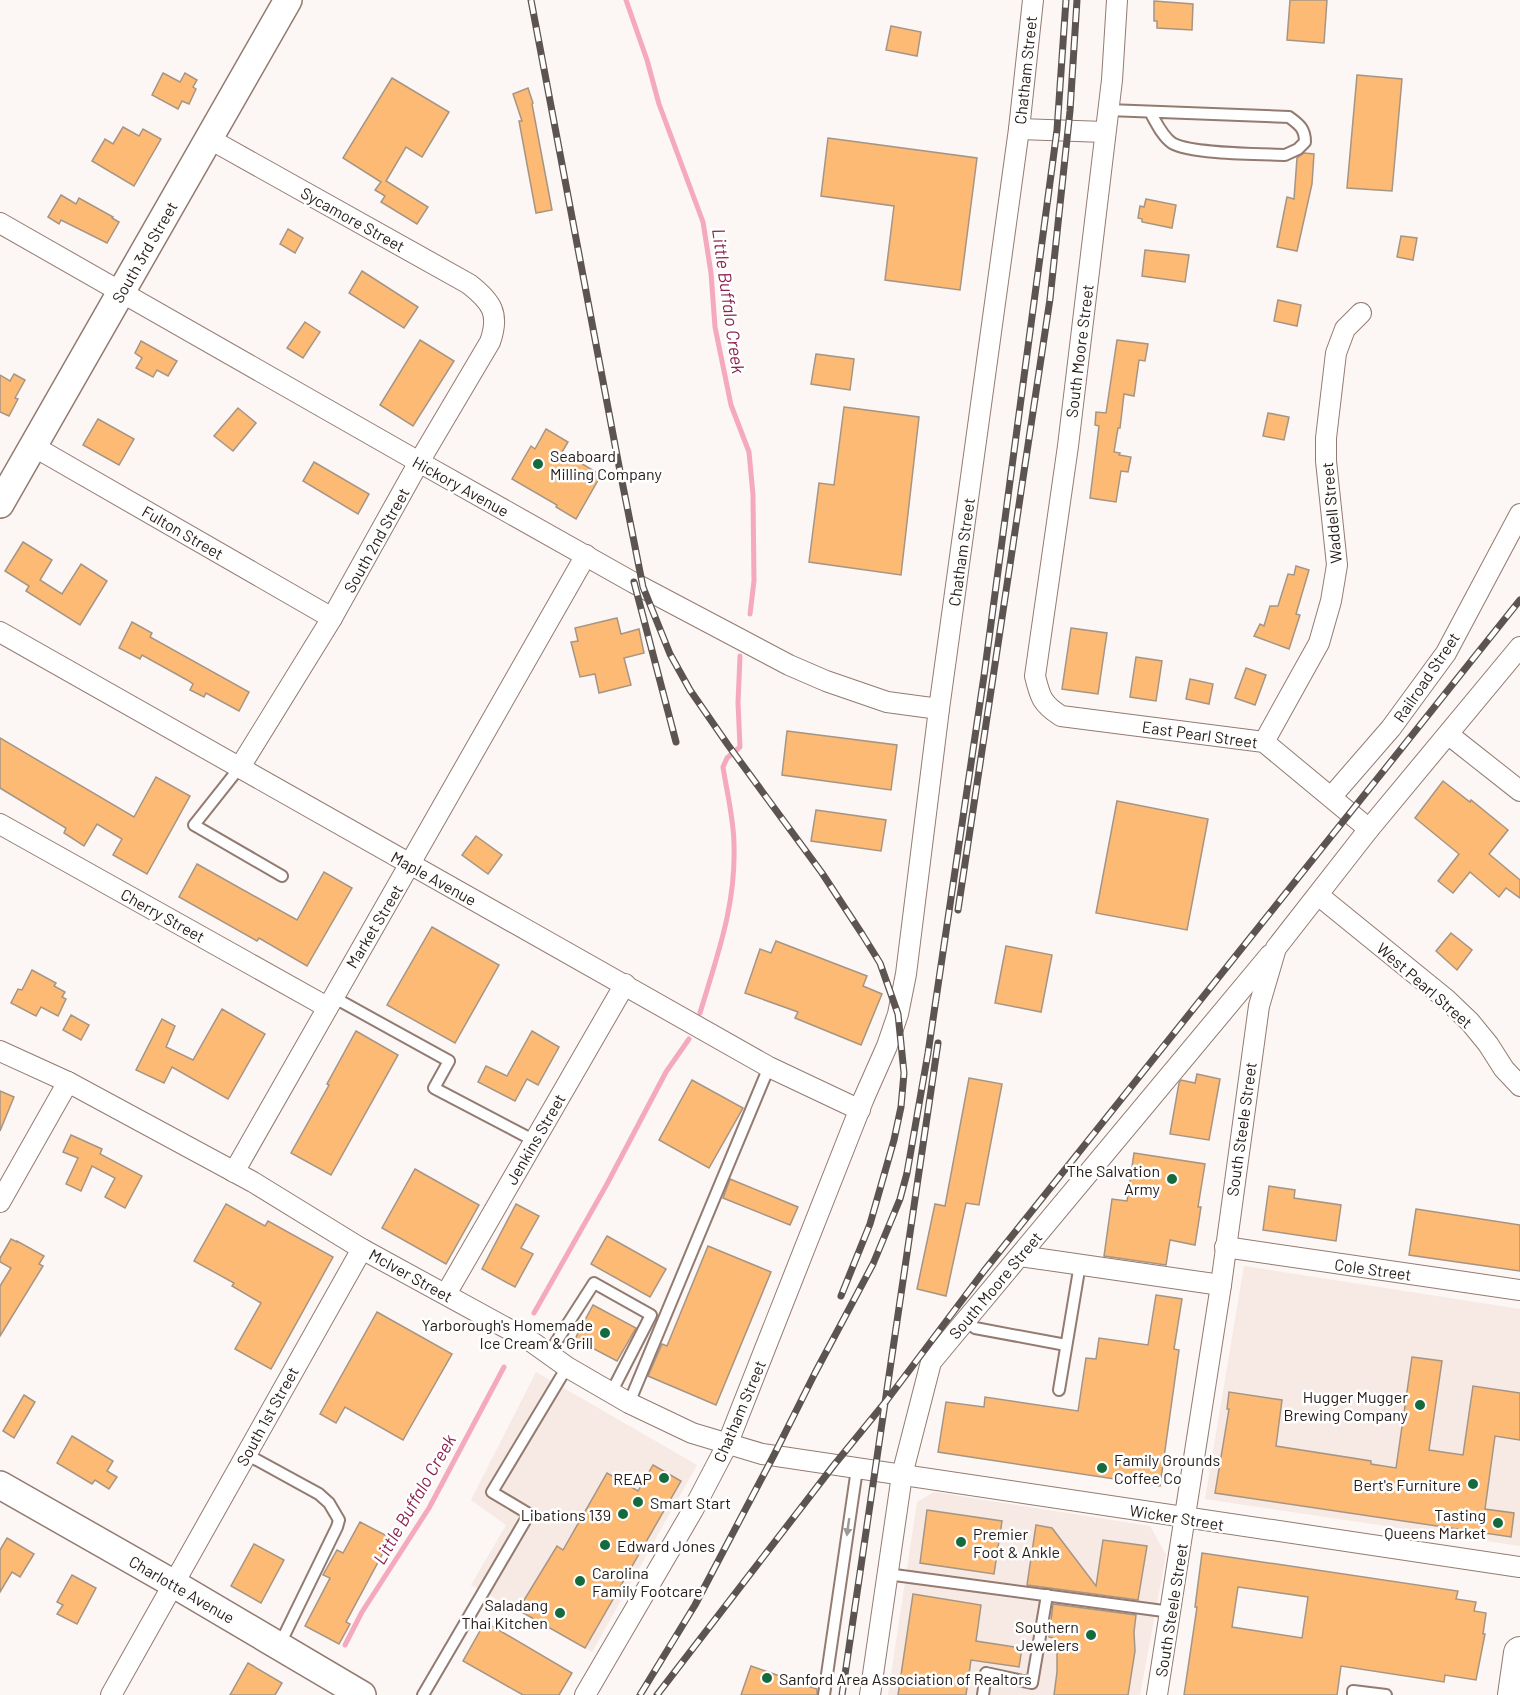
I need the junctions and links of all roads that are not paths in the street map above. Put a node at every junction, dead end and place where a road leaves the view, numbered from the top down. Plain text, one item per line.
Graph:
1 (288, 0) edge
2 (1033, 0) edge
3 (1117, 0) edge
4 (1108, 110) junction
5 (1150, 112) junction
6 (1019, 129) junction
7 (1105, 132) junction
8 (208, 138) junction
9 (0, 223) edge
10 (121, 292) junction
11 (492, 307) joint
12 (1361, 313) dead end
13 (33, 446) junction
14 (419, 462) junction
15 (0, 504) edge
16 (1520, 514) edge
17 (586, 555) junction
18 (332, 618) junction
19 (0, 632) edge
20 (1520, 648) edge
21 (1042, 700) joint
22 (939, 709) junction
23 (1449, 735) junction
24 (1264, 742) junction
25 (240, 767) junction
26 (1520, 791) edge
27 (1332, 796) junction
28 (0, 824) edge
29 (1369, 829) junction
30 (410, 865) junction
31 (282, 876) dead end
32 (1318, 895) junction
33 (1276, 948) junction
34 (625, 984) junction
35 (330, 1002) junction
36 (0, 1051) edge
37 (770, 1067) junction
38 (68, 1082) junction
39 (1520, 1086) edge
40 (862, 1104) junction
41 (535, 1141) junction
42 (234, 1172) junction
43 (0, 1202) edge
44 (1225, 1247) junction
45 (363, 1249) junction
46 (1020, 1256) junction
47 (1080, 1264) junction
48 (1221, 1285) junction
49 (1520, 1290) edge
50 (446, 1294) junction
51 (966, 1320) junction
52 (1066, 1345) junction
53 (549, 1353) junction
54 (567, 1367) junction
55 (1059, 1390) dead end
56 (611, 1393) junction
57 (629, 1403) junction
58 (727, 1444) junction
59 (246, 1454) junction
60 (834, 1465) joint
61 (856, 1469) junction
62 (902, 1475) junction
63 (0, 1485) edge
64 (1185, 1518) junction
65 (1520, 1567) edge
66 (887, 1574) junction
67 (174, 1584) junction
68 (1047, 1595) junction
69 (1171, 1612) junction
70 (279, 1646) junction
71 (1520, 1653) edge
72 (111, 1695) edge
73 (362, 1695) edge
74 (423, 1695) edge
75 (585, 1695) edge
76 (824, 1695) edge
77 (870, 1695) edge
78 (983, 1695) edge
79 (1157, 1695) edge
80 (1353, 1695) edge
81 (1386, 1695) edge
82 (1514, 1695) edge

1 - 8 street, South 3rd Street
2 - 6 street, Chatham Street
3 - 4 street, South Moore Street
4 - 5 lane
4 - 7 street, South Moore Street
5 - 5 lane
6 - 7 street
6 - 22 street, Chatham Street
7 - 21 street, South Moore Street
8 - 10 street, South 3rd Street
8 - 11 street, Sycamore Street
9 - 10 street, Hickory Avenue
10 - 13 street, South 3rd Street
10 - 14 street, Hickory Avenue
11 - 14 street, South 2nd Street
12 - 24 street, Waddell Street
13 - 15 street, South 3rd Street
13 - 18 street, Fulton Street
14 - 17 street, Hickory Avenue
14 - 18 street, South 2nd Street
16 - 27 street, Railroad Street
17 - 22 street, Hickory Avenue
17 - 30 street, Market Street
18 - 25 street, South 2nd Street
19 - 25 street, Maple Avenue
20 - 23 street, South Steele Street
21 - 24 street, East Pearl Street
22 - 40 street, Chatham Street
23 - 26 street
23 - 29 street, South Steele Street
24 - 27 street, East Pearl Street
25 - 30 street, Maple Avenue
25 - 31 lane
27 - 29 street, East Pearl Street
28 - 35 street, Cherry Street
29 - 32 street, South Steele Street
30 - 34 street, Maple Avenue
30 - 35 street, Market Street
32 - 33 street, South Steele Street
32 - 39 street, West Pearl Street
33 - 44 street, South Steele Street
33 - 46 street, South Moore Street
34 - 37 street, Maple Avenue
34 - 41 street, Jenkins Street
35 - 41 lane
35 - 42 street, Market Street
36 - 38 street, McIver Street
37 - 40 street, Maple Avenue
37 - 57 lane
38 - 42 street, McIver Street
38 - 43 street
40 - 58 street, Chatham Street
41 - 50 street, Jenkins Street
42 - 45 street, McIver Street
44 - 48 street, South Steele Street
44 - 49 street, Cole Street
45 - 50 street, McIver Street
45 - 59 street, South 1st Street
46 - 47 street
46 - 51 street, South Moore Street
47 - 48 street
47 - 52 lane
48 - 64 street, South Steele Street
50 - 53 street, McIver Street
51 - 52 lane
51 - 62 street, South Moore Street
52 - 55 lane
53 - 54 street, McIver Street
53 - 56 lane
54 - 56 street, McIver Street
54 - 74 lane
56 - 57 street, McIver Street
57 - 58 street, McIver Street
58 - 60 street, McIver Street
58 - 75 street, Chatham Street
59 - 67 street, South 1st Street
59 - 70 lane
60 - 61 street, Wicker Street
61 - 62 street, Wicker Street
61 -> 76 lane
62 - 64 street, Wicker Street
62 - 66 street, South Moore Street
63 - 67 street, Charlotte Avenue
64 - 65 street, Wicker Street
64 - 69 street, South Steele Street
66 - 68 lane
66 - 77 street, South Moore Street
67 - 70 street, Charlotte Avenue
67 - 72 street, South 1st Street
68 - 69 lane
68 - 78 lane
69 - 79 street, South Steele Street
70 - 73 street, Charlotte Avenue
71 - 82 main road
80 - 81 lane

